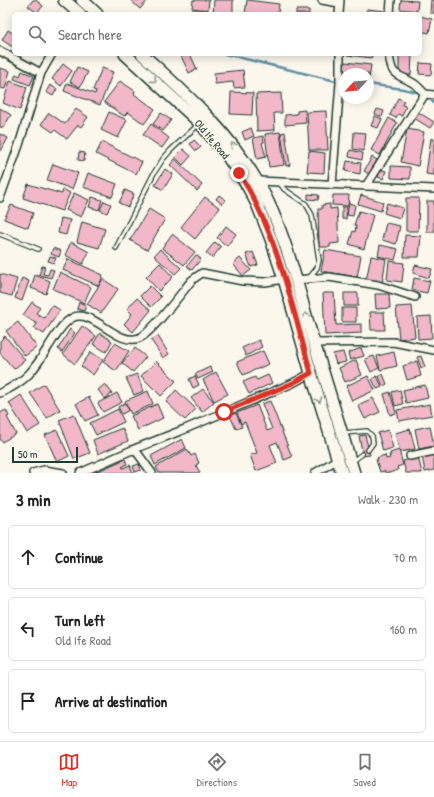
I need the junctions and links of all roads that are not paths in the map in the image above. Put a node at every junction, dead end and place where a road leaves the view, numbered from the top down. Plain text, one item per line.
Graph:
1 (64, 0) edge
2 (82, 0) edge
3 (322, 0) edge
4 (391, 0) edge
5 (340, 2) edge
6 (77, 12) edge
7 (96, 12) edge
8 (390, 12) edge
9 (0, 51) edge
10 (51, 56) edge
11 (127, 56) edge
12 (143, 56) edge
13 (145, 56) edge
14 (340, 56) edge
15 (389, 56) edge
16 (137, 65) junction
17 (41, 73) junction
18 (424, 94) junction
19 (434, 95) edge
20 (200, 123) junction
21 (258, 181) junction
22 (279, 182) junction
23 (332, 185) junction
24 (366, 186) junction
25 (434, 189) edge
26 (0, 198) edge
27 (0, 234) edge
28 (116, 248) dead end
29 (38, 249) dead end
30 (308, 278) junction
31 (284, 279) junction
32 (296, 280) junction
33 (415, 297) dead end
34 (314, 343) junction
35 (434, 350) edge
36 (311, 373) junction
37 (0, 393) edge
38 (342, 433) junction
39 (132, 450) junction
40 (368, 450) dead end
41 (434, 451) edge
42 (362, 454) dead end
43 (410, 456) dead end
44 (338, 459) junction
45 (352, 468) edge
46 (33, 473) edge
47 (63, 473) edge
48 (80, 473) edge
49 (152, 473) edge
50 (316, 473) edge
51 (342, 473) edge

1 - 6 main road
2 - 7 main road
3 - 5 street
4 - 8 street
9 - 17 street
10 - 17 street
11 - 16 main road, Old Ife Road
12 - 16 main road
21 -> 13 main road, Old Ife Road
14 - 23 street
15 - 18 street
16 -> 20 main road, Old Ife Road
17 - 26 street
18 - 19 street
18 - 24 street
20 - 28 lane
20 - 31 main road, Old Ife Road
21 - 22 street
21 - 32 main road, Old Ife Road
22 - 23 street
22 - 30 lane
23 - 24 street
24 - 25 street
27 - 29 lane
30 - 32 street
30 - 33 street
31 - 36 main road, Old Ife Road
31 - 37 street
34 -> 32 main road, Old Ife Road
34 - 35 street
34 - 38 main road, Old Ife Road
36 - 39 street
36 -> 44 main road, Old Ife Road
38 - 40 lane
38 - 45 main road, Old Ife Road
39 - 48 street
39 - 49 street
41 - 43 street
42 - 45 lane
44 - 50 street
44 - 51 main road, Old Ife Road
46 - 47 street

